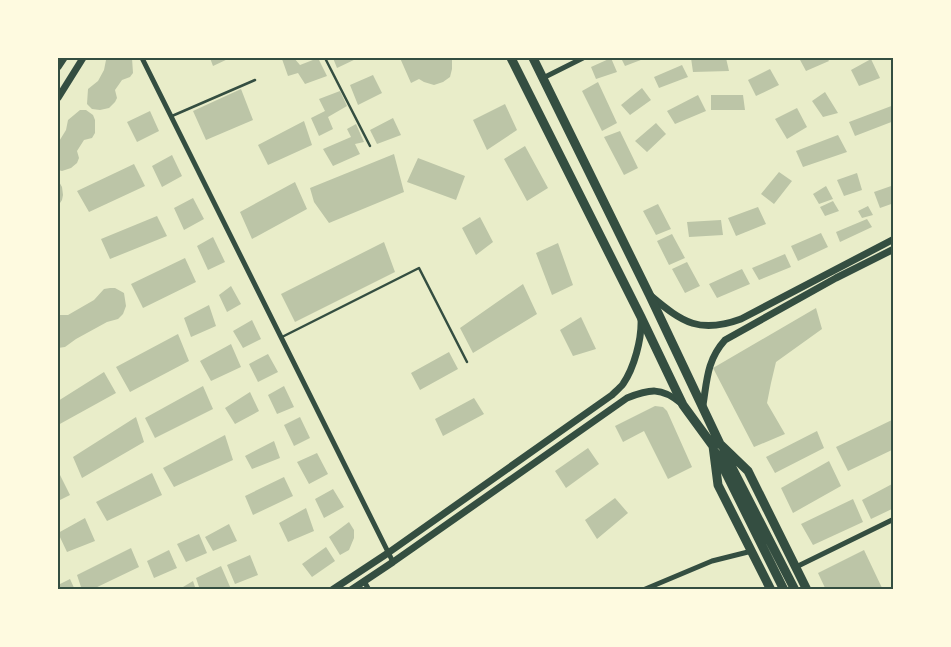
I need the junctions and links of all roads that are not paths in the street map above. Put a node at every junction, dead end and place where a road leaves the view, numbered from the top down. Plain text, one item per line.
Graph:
1 (64, 58) edge
2 (82, 58) edge
3 (142, 58) edge
4 (325, 58) edge
5 (511, 58) edge
6 (533, 58) edge
7 (583, 58) edge
8 (58, 67) edge
9 (543, 78) junction
10 (255, 80) dead end
11 (58, 98) edge
12 (171, 116) junction
13 (370, 146) dead end
14 (894, 239) edge
15 (894, 249) edge
16 (650, 296) junction
17 (641, 317) junction
18 (281, 338) junction
19 (467, 362) dead end
20 (683, 405) junction
21 (703, 405) junction
22 (716, 445) junction
23 (734, 479) junction
24 (894, 519) edge
25 (752, 552) junction
26 (388, 553) junction
27 (393, 562) junction
28 (796, 568) junction
29 (364, 581) junction
30 (332, 590) edge
31 (351, 590) edge
32 (369, 590) edge
33 (643, 590) edge
34 (771, 590) edge
35 (784, 590) edge
36 (795, 590) edge
37 (807, 590) edge

1 - 8 main road
2 - 11 main road
3 - 12 street
4 - 13 lane
5 - 17 highway
6 - 9 highway
7 - 9 street
9 - 16 highway
10 - 12 lane
12 - 18 street
14 - 16 main road
15 - 21 main road
16 - 21 highway
17 - 20 highway
17 - 26 main road
18 - 19 lane
18 - 26 street
20 - 22 highway
20 - 27 main road
21 - 22 highway
22 - 23 highway
22 - 25 highway
22 - 28 highway
23 - 35 highway
23 - 36 highway
24 - 28 street
25 - 33 street
25 - 34 highway
26 - 27 street
26 - 30 main road
27 - 29 main road
28 - 37 highway
29 - 31 main road
29 - 32 street

